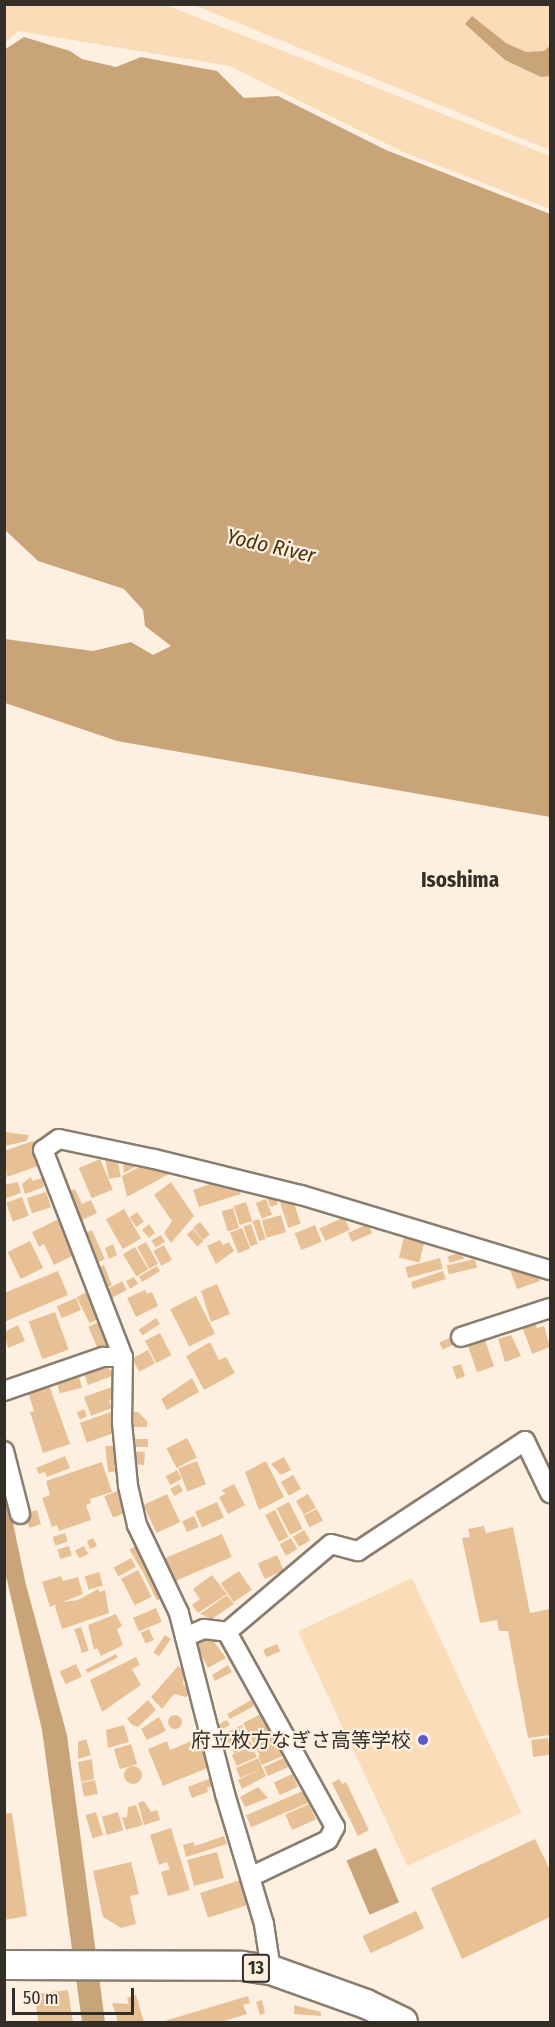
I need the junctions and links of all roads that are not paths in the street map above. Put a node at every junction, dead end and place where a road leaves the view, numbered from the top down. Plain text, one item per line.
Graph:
1 (550, 1270) edge
2 (550, 1308) edge
3 (461, 1337) dead end
4 (123, 1357) junction
5 (4, 1391) edge
6 (4, 1451) edge
7 (550, 1493) edge
8 (20, 1514) dead end
9 (227, 1632) junction
10 (185, 1637) junction
11 (250, 1877) junction
12 (4, 1965) edge
13 (271, 1970) junction
14 (403, 2022) edge

1 - 4 street
2 - 3 street
4 - 5 street
4 - 10 street
6 - 8 street
7 - 9 street
9 - 10 street
9 - 11 street
10 - 11 street
11 - 13 street
12 - 13 main road, 13
13 - 14 main road, 13

